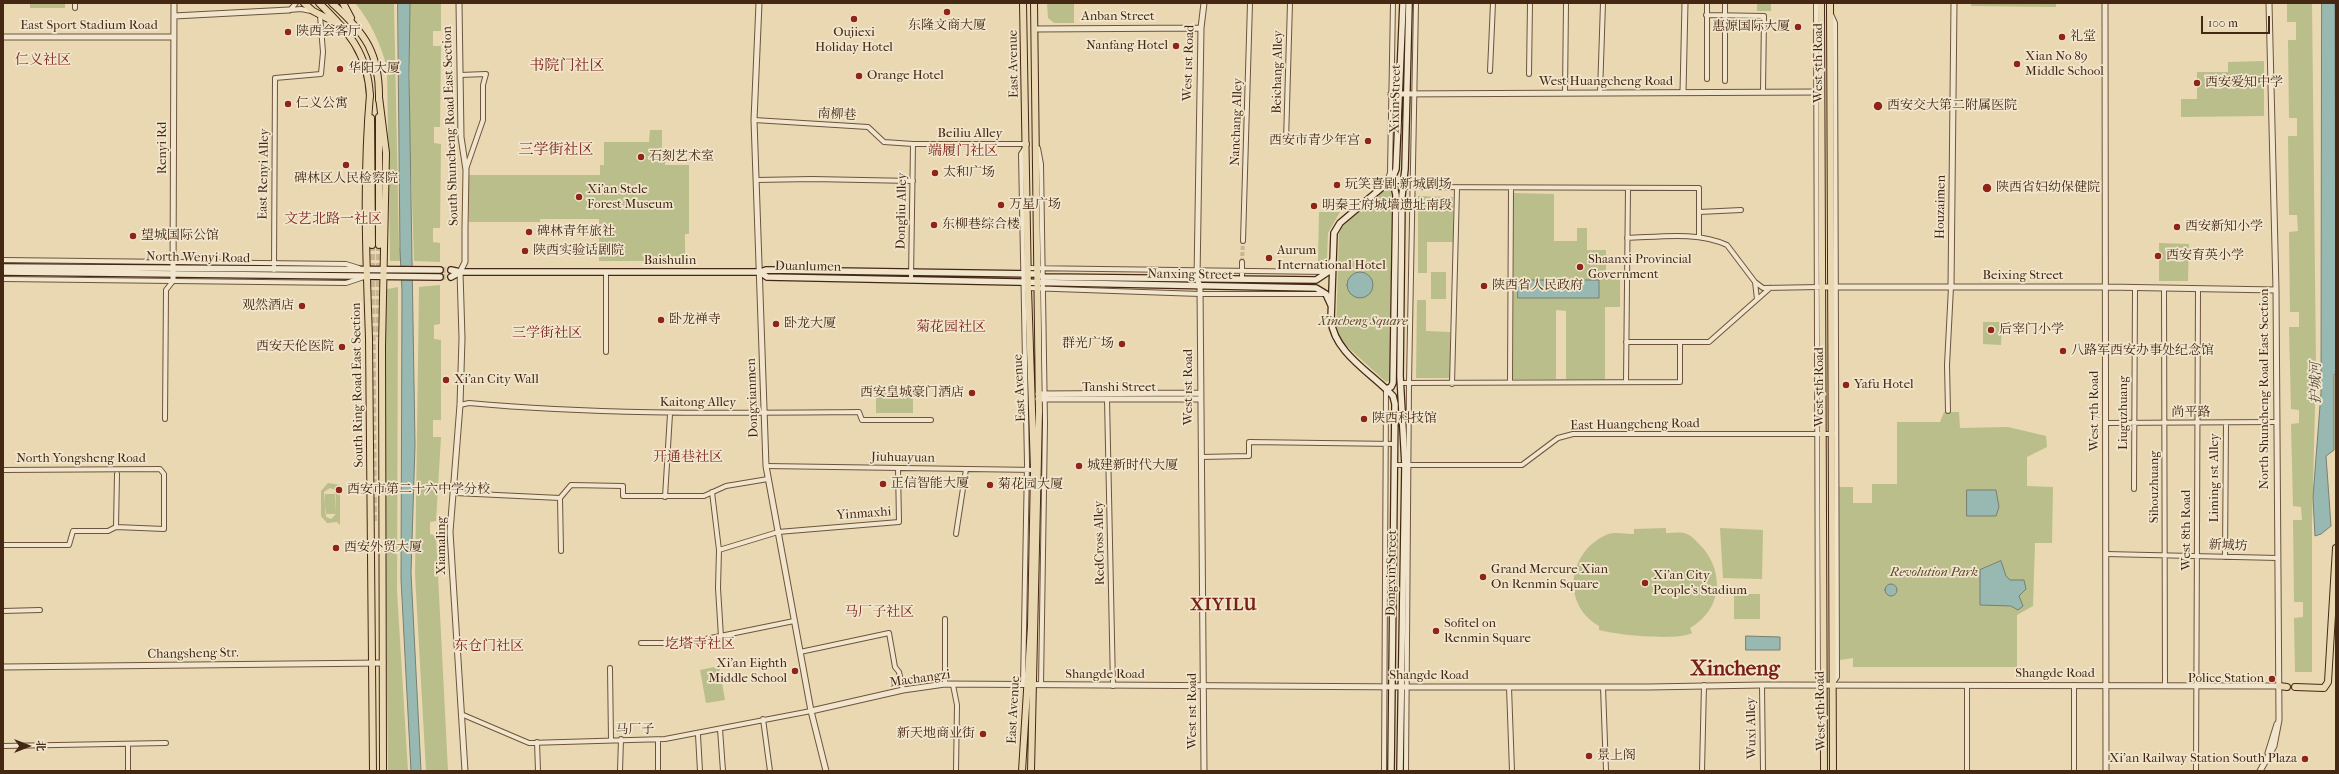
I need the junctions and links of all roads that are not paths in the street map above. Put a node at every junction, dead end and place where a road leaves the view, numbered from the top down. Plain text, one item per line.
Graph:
1 (174, 3) edge
2 (296, 3) edge
3 (304, 3) edge
4 (319, 3) edge
5 (332, 3) edge
6 (343, 3) edge
7 (459, 3) edge
8 (760, 3) edge
9 (1023, 3) edge
10 (1034, 3) edge
11 (1204, 3) edge
12 (1250, 3) edge
13 (1290, 3) edge
14 (1393, 3) edge
15 (1403, 3) edge
16 (1408, 3) edge
17 (1416, 3) edge
18 (1493, 3) edge
19 (1530, 3) edge
20 (1566, 3) edge
21 (1603, 3) edge
22 (1684, 3) edge
23 (1707, 3) edge
24 (1725, 3) edge
25 (1816, 3) edge
26 (1821, 3) edge
27 (1954, 3) edge
28 (2105, 3) edge
29 (2269, 3) edge
30 (1830, 6) edge
31 (289, 10) junction
32 (313, 11) junction
33 (320, 15) junction
34 (1706, 15) junction
35 (1725, 15) junction
36 (174, 16) junction
37 (352, 22) junction
38 (342, 26) junction
39 (1201, 28) junction
40 (1035, 29) junction
41 (3, 37) edge
42 (174, 37) junction
43 (1490, 71) dead end
44 (1529, 74) dead end
45 (460, 75) junction
46 (1706, 79) dead end
47 (1725, 81) dead end
48 (1683, 92) junction
49 (1763, 92) junction
50 (1818, 92) junction
51 (1565, 93) junction
52 (1600, 93) junction
53 (370, 94) junction
54 (1391, 94) junction
55 (1404, 94) junction
56 (1414, 94) junction
57 (379, 97) junction
58 (754, 120) junction
59 (1286, 141) dead end
60 (913, 144) junction
61 (1027, 144) junction
62 (1037, 144) junction
63 (1405, 169) junction
64 (466, 170) junction
65 (756, 180) junction
66 (913, 181) junction
67 (1386, 184) junction
68 (1403, 187) junction
69 (1412, 188) junction
70 (1628, 188) junction
71 (1456, 189) junction
72 (1511, 189) junction
73 (1399, 195) junction
74 (1741, 210) dead end
75 (1699, 212) junction
76 (1699, 237) junction
77 (1627, 238) junction
78 (1243, 241) tunnel mouth
79 (3, 260) edge
80 (1332, 261) junction
81 (174, 262) junction
82 (1242, 262) tunnel mouth
83 (274, 263) junction
84 (3, 266) edge
85 (1044, 268) junction
86 (274, 270) junction
87 (385, 270) junction
88 (440, 270) tunnel mouth
89 (451, 270) tunnel mouth
90 (174, 271) junction
91 (1026, 271) junction
92 (1036, 271) junction
93 (1197, 271) junction
94 (1242, 271) junction
95 (3, 272) edge
96 (460, 272) junction
97 (760, 272) junction
98 (1328, 272) junction
99 (367, 273) junction
100 (606, 273) junction
101 (911, 276) junction
102 (440, 277) tunnel mouth
103 (451, 277) tunnel mouth
104 (385, 278) junction
105 (1197, 278) junction
106 (3, 279) edge
107 (1242, 279) junction
108 (173, 281) junction
109 (1755, 282) junction
110 (1044, 283) junction
111 (1026, 285) junction
112 (1037, 286) junction
113 (1200, 287) junction
114 (1770, 287) junction
115 (1951, 287) junction
116 (2107, 287) junction
117 (1820, 288) junction
118 (1833, 288) junction
119 (2135, 289) junction
120 (2164, 289) junction
121 (2198, 290) junction
122 (2276, 290) junction
123 (1200, 294) junction
124 (1326, 294) junction
125 (1756, 300) junction
126 (1331, 308) junction
127 (1626, 342) junction
128 (1680, 343) junction
129 (606, 352) dead end
130 (1394, 376) junction
131 (1510, 382) junction
132 (1626, 382) junction
133 (1400, 383) junction
134 (1409, 383) junction
135 (1452, 384) junction
136 (1386, 389) junction
137 (1200, 396) junction
138 (1038, 397) junction
139 (1045, 397) junction
140 (1401, 397) junction
141 (1107, 399) junction
142 (460, 405) junction
143 (1948, 411) dead end
144 (764, 413) junction
145 (670, 414) junction
146 (165, 419) dead end
147 (931, 420) dead end
148 (2276, 422) junction
149 (2134, 423) junction
150 (2165, 423) junction
151 (2197, 423) junction
152 (2226, 423) junction
153 (2106, 424) junction
154 (1820, 434) junction
155 (1834, 434) junction
156 (1385, 444) junction
157 (1395, 444) junction
158 (1201, 457) junction
159 (1395, 465) junction
160 (1407, 465) junction
161 (766, 466) junction
162 (898, 468) junction
163 (966, 469) junction
164 (3, 470) edge
165 (1027, 470) junction
166 (1036, 470) junction
167 (117, 474) dead end
168 (768, 479) junction
169 (2134, 489) dead end
170 (712, 492) junction
171 (455, 493) junction
172 (665, 496) junction
173 (560, 498) junction
174 (116, 527) junction
175 (778, 532) junction
176 (956, 534) dead end
177 (3, 545) edge
178 (2336, 548) edge
179 (719, 550) junction
180 (561, 551) dead end
181 (2106, 554) junction
182 (2164, 555) junction
183 (2197, 555) junction
184 (2225, 557) junction
185 (2278, 558) junction
186 (40, 610) dead end
187 (3, 611) edge
188 (945, 619) dead end
189 (794, 621) junction
190 (721, 637) junction
191 (642, 643) dead end
192 (800, 652) junction
193 (372, 662) junction
194 (383, 663) junction
195 (3, 667) edge
196 (610, 668) dead end
197 (2328, 682) junction
198 (2335, 682) edge
199 (945, 684) junction
200 (953, 685) junction
201 (1025, 685) junction
202 (1034, 685) junction
203 (1041, 685) junction
204 (1704, 685) junction
205 (1762, 685) junction
206 (1828, 685) junction
207 (1967, 685) junction
208 (2074, 685) junction
209 (2106, 685) junction
210 (2165, 685) junction
211 (1113, 686) junction
212 (1204, 686) junction
213 (1384, 686) junction
214 (2197, 686) junction
215 (2279, 686) junction
216 (2287, 686) dead end
217 (1392, 687) junction
218 (1404, 687) junction
219 (1509, 687) junction
220 (1603, 687) junction
221 (2295, 687) dead end
222 (903, 690) junction
223 (811, 711) junction
224 (461, 714) junction
225 (763, 719) junction
226 (720, 730) junction
227 (698, 735) junction
228 (620, 739) junction
229 (611, 740) junction
230 (658, 740) junction
231 (166, 742) dead end
232 (537, 742) junction
233 (128, 744) junction
234 (3, 746) edge
235 (128, 771) edge
236 (373, 771) edge
237 (383, 771) edge
238 (465, 771) edge
239 (538, 771) edge
240 (620, 771) edge
241 (658, 771) edge
242 (700, 771) edge
243 (723, 771) edge
244 (770, 771) edge
245 (826, 771) edge
246 (956, 771) edge
247 (1022, 771) edge
248 (1031, 771) edge
249 (1204, 771) edge
250 (1384, 771) edge
251 (1391, 771) edge
252 (1400, 771) edge
253 (1406, 771) edge
254 (1512, 771) edge
255 (1606, 771) edge
256 (1702, 771) edge
257 (1763, 771) edge
258 (1824, 771) edge
259 (1832, 771) edge
260 (1967, 771) edge
261 (2074, 771) edge
262 (2106, 771) edge
263 (2196, 771) edge
264 (2260, 771) edge

1 - 36 street, Renyi Rd
2 - 31 street
3 - 32 main road
4 - 38 main road, South Ring Road East Section
5 - 37 main road, South Ring Road East Section
6 - 37 main road
7 - 45 street, South Shuncheng Road East Section
8 - 58 street, Dongxianmen
9 - 61 main road, East Avenue
10 - 40 main road, East Avenue
11 - 39 street, West 1st Road
12 - 78 street, Nanchang Alley
13 - 59 street, Beichang Alley
14 - 54 street
15 - 55 main road, Xixin Street
16 - 55 main road, Xixin Street
17 - 56 street
18 - 43 street
19 - 44 street
20 - 51 street
21 - 52 street
22 - 48 street
23 - 34 street
24 - 35 street
25 - 50 street
26 - 50 main road, West 5th Road
27 - 115 street, Houzaimen
28 - 116 street, West 7th Road
29 - 122 street, North Shuncheng Road East Section
30 - 118 main road, West 5th Road
31 - 32 street
31 - 36 street
32 - 33 main road
33 - 38 main road
33 - 83 street
34 - 35 street
34 - 46 street
35 - 47 street
35 - 49 street
36 - 42 street, Renyi Rd
37 - 57 main road, South Ring Road East Section
38 - 53 main road, South Ring Road East Section
39 - 40 street, Anban Street
39 - 93 street, West 1st Road
40 - 62 main road, East Avenue
41 - 42 street, East Sport Stadium Road
42 - 81 street, Renyi Rd
45 - 64 street, South Shuncheng Road East Section
45 - 64 street
48 - 49 street, West Huangcheng Road
48 - 52 street, West Huangcheng Road
49 - 50 street, West Huangcheng Road
50 - 117 main road, West 5th Road
51 - 52 street, West Huangcheng Road
51 - 56 street, West Huangcheng Road
53 - 57 main road, South Ring Road East Section
53 - 99 main road, South Ring Road East Section
54 - 55 street, West Huangcheng Road
54 - 67 street
55 - 56 street, West Huangcheng Road
55 - 63 main road, Xixin Street
55 - 67 main road, Xixin Street
56 - 69 street
57 - 87 main road, South Ring Road East Section
58 - 60 street, 南柳巷
58 - 65 street, Dongxianmen
60 - 61 street, Beiliu Alley
60 - 66 street, Dongliu Alley
61 - 91 main road, East Avenue
62 - 85 street
62 - 92 main road, East Avenue
63 - 68 main road, Xixin Street
63 - 73 main road
64 - 96 street, South Shuncheng Road East Section
65 - 66 street
65 - 97 street, Dongxianmen
66 - 101 street, Dongliu Alley
67 - 73 main road
67 - 80 main road, Xixin Street
68 - 69 street
68 - 73 main road, Xixin Street
69 - 71 street
69 - 134 street
70 - 72 street
70 - 75 street
70 - 77 street
71 - 72 street
71 - 135 street
72 - 131 street
73 - 130 main road
73 - 133 main road, Dongxin Street
74 - 75 street
75 - 76 street
76 - 77 street
76 - 109 street
77 - 127 street
79 - 81 street
80 - 98 main road
80 - 126 main road, Xixin Street
81 - 83 street
81 - 90 street, Renyi Rd
82 - 94 street
83 - 86 street
83 - 99 street
84 - 90 main road, North Wenyi Road
85 - 92 street
85 - 93 street
85 - 110 street
86 - 90 main road, North Wenyi Road
86 - 99 main road, North Wenyi Road
87 - 88 main road, North Wenyi Road
87 - 99 main road, North Wenyi Road
87 - 104 main road, South Ring Road East Section
89 - 96 main road, Baishulin
90 - 95 main road, North Wenyi Road
90 - 99 main road, North Wenyi Road
90 - 108 street, Renyi Rd
91 - 92 main road, Duanlumen
91 - 101 main road, Duanlumen
91 - 111 main road, East Avenue
92 - 110 main road, Nanxing Street
92 - 112 main road, East Avenue
93 - 94 street
93 - 105 street, West 1st Road
94 - 98 street
94 - 107 street
96 - 100 main road, Baishulin
96 - 103 main road
96 - 142 street, Xiamaling
97 - 100 main road, Baishulin
97 - 101 main road, Duanlumen
97 - 144 street, Dongxianmen
98 - 107 main road, Nanxing Street
99 - 104 main road, North Wenyi Road
99 - 108 street
99 - 193 main road, South Ring Road East Section
100 - 129 street
101 - 111 main road, Duanlumen
102 - 104 main road, North Wenyi Road
104 - 194 main road, South Ring Road East Section
105 - 107 main road, Nanxing Street
105 - 110 main road, Nanxing Street
105 - 113 street, West 1st Road
106 - 108 street
108 - 146 street
109 - 114 street, Beixing Street
109 - 125 street
110 - 112 main road, Nanxing Street
110 - 113 main road, Nanxing Street
110 - 123 street
110 - 139 street
111 - 112 main road, Duanlumen
111 - 165 street
111 - 166 main road, East Avenue
112 - 138 main road, East Avenue
113 - 123 street, West 1st Road
113 - 124 main road, Nanxing Street
114 - 117 street, Beixing Street
114 - 125 street
115 - 116 street, Beixing Street
115 - 118 street, Beixing Street
115 - 143 street, Houzaimen
116 - 119 street, Beixing Street
116 - 153 street, West 7th Road
117 - 118 street, Beixing Street
117 - 154 main road, West 5th Road
118 - 155 main road, West 5th Road
119 - 120 street, Beixing Street
119 - 149 street, Liuguzhuang
120 - 121 street, Beixing Street
120 - 150 street, Sihouzhuang
121 - 122 street, Beixing Street
121 - 151 street, West 8th Road
122 - 148 street, North Shuncheng Road East Section
123 - 124 street
123 - 137 street, West 1st Road
124 - 126 main road
125 - 128 street
126 - 136 main road, Dongxin Street
127 - 128 street
127 - 132 street
128 - 132 street
130 - 136 main road
130 - 140 main road
131 - 132 street
131 - 135 street
133 - 134 street
133 - 140 main road, Dongxin Street
134 - 135 street
134 - 160 street
136 - 156 street
136 - 157 main road, Dongxin Street
137 - 139 street, Tanshi Street
137 - 141 street, Tanshi Street
137 - 158 street, West 1st Road
138 - 139 street, Tanshi Street
138 - 166 main road, East Avenue
139 - 141 street, Tanshi Street
139 - 203 street
140 - 160 main road, Dongxin Street
141 - 211 street, RedCross Alley
142 - 145 street, Kaitong Alley
142 - 171 street, Xiamaling
144 - 145 street, Kaitong Alley
144 - 147 street, Kaitong Alley
144 - 161 street, Dongxianmen
145 - 172 street
148 - 152 street, 尚平路
148 - 185 street, North Shuncheng Road East Section
149 - 150 street, 尚平路
149 - 153 street, 尚平路
149 - 169 street, Liuguzhuang
150 - 151 street, 尚平路
150 - 182 street, Sihouzhuang
151 - 152 street, 尚平路
151 - 183 street, West 8th Road
152 - 184 street, Liming 1st Alley
153 - 181 street, West 7th Road
154 - 155 street, East Huangcheng Road
154 - 160 street, East Huangcheng Road
154 - 206 main road, West 5th Road
155 - 206 main road, West 5th Road
156 - 157 street
156 - 158 street
156 - 213 street
157 - 159 main road, Dongxin Street
158 - 212 street, West 1st Road
159 - 160 street, East Huangcheng Road
159 - 217 main road, Dongxin Street
160 - 218 main road, Dongxin Street
161 - 162 street, Jiuhuayuan
161 - 168 street, Dongxianmen
162 - 163 street, Jiuhuayuan
162 - 175 street, Yinmaxhi
163 - 165 street, Jiuhuayuan
163 - 176 street
164 - 174 street, North Yongsheng Road
165 - 166 street, Jiuhuayuan
165 - 201 street
166 - 201 main road, East Avenue
166 - 202 main road, East Avenue
167 - 174 street
168 - 170 street
168 - 175 street, Dongxianmen
170 - 172 street
170 - 179 street
171 - 173 street
171 - 224 street, Xiamaling
172 - 173 street
173 - 180 street
174 - 177 street
175 - 179 street
175 - 189 street, Dongxianmen
178 - 197 main road
179 - 190 street
181 - 182 street, 新城坊
181 - 209 street, West 7th Road
182 - 183 street, 新城坊
182 - 210 street, Sihouzhuang
183 - 184 street, 新城坊
183 - 214 street, West 8th Road
184 - 185 street, 新城坊
185 - 215 street, North Shuncheng Road East Section
186 - 187 street
188 - 199 street
189 - 190 street
189 - 192 street, Dongxianmen
190 - 191 street
192 - 222 street
192 - 223 street, Dongxianmen
193 - 194 street, Changsheng Str.
193 - 195 street, Changsheng Str.
193 - 236 main road, South Ring Road East Section
194 - 237 main road, South Ring Road East Section
196 - 229 street
197 - 198 main road
197 - 221 main road
199 - 200 street, Machangzi
199 - 222 street, Machangzi
200 - 201 street, Machangzi
200 - 246 street
201 - 202 street, Machangzi
201 - 247 main road, East Avenue
202 - 203 street, Shangde Road
202 - 248 main road, East Avenue
203 - 211 street, Shangde Road
204 - 205 street, Shangde Road
204 - 220 street, Shangde Road
204 - 256 street
205 - 206 street, Shangde Road
205 - 257 street, Wuxi Alley
206 - 207 street, Shangde Road
206 - 258 main road, West 5th Road
206 - 259 main road, West 5th Road
207 - 208 street, Shangde Road
207 - 260 street
208 - 209 street, Shangde Road
208 - 261 street
209 - 210 street, Shangde Road
209 - 262 street, West 7th Road
210 - 214 street, Shangde Road
211 - 212 street, Shangde Road
212 - 213 street, Shangde Road
212 - 249 street, West 1st Road
213 - 217 street, Shangde Road
213 - 250 street
214 - 215 street, Shangde Road
214 - 263 street, West 8th Road
215 - 216 main road
215 - 264 street, North Shuncheng Road East Section
217 - 218 street, Shangde Road
217 - 251 main road, Dongxin Street
218 - 219 street, Shangde Road
218 - 252 main road, Dongxin Street
218 - 253 street
219 - 220 street, Shangde Road
219 - 254 street
220 - 255 street
222 - 223 street, Machangzi
223 - 225 street, 马厂子
223 - 245 street, Dongxianmen
224 - 232 street, 马厂子
224 - 238 street, Xiamaling
225 - 226 street, 马厂子
225 - 244 street
226 - 227 street, 马厂子
226 - 243 street
227 - 230 street, 马厂子
227 - 242 street
228 - 229 street, 马厂子
228 - 230 street, 马厂子
228 - 240 street
229 - 232 street, 马厂子
230 - 241 street
231 - 233 street
232 - 239 street
233 - 234 street
233 - 235 street

